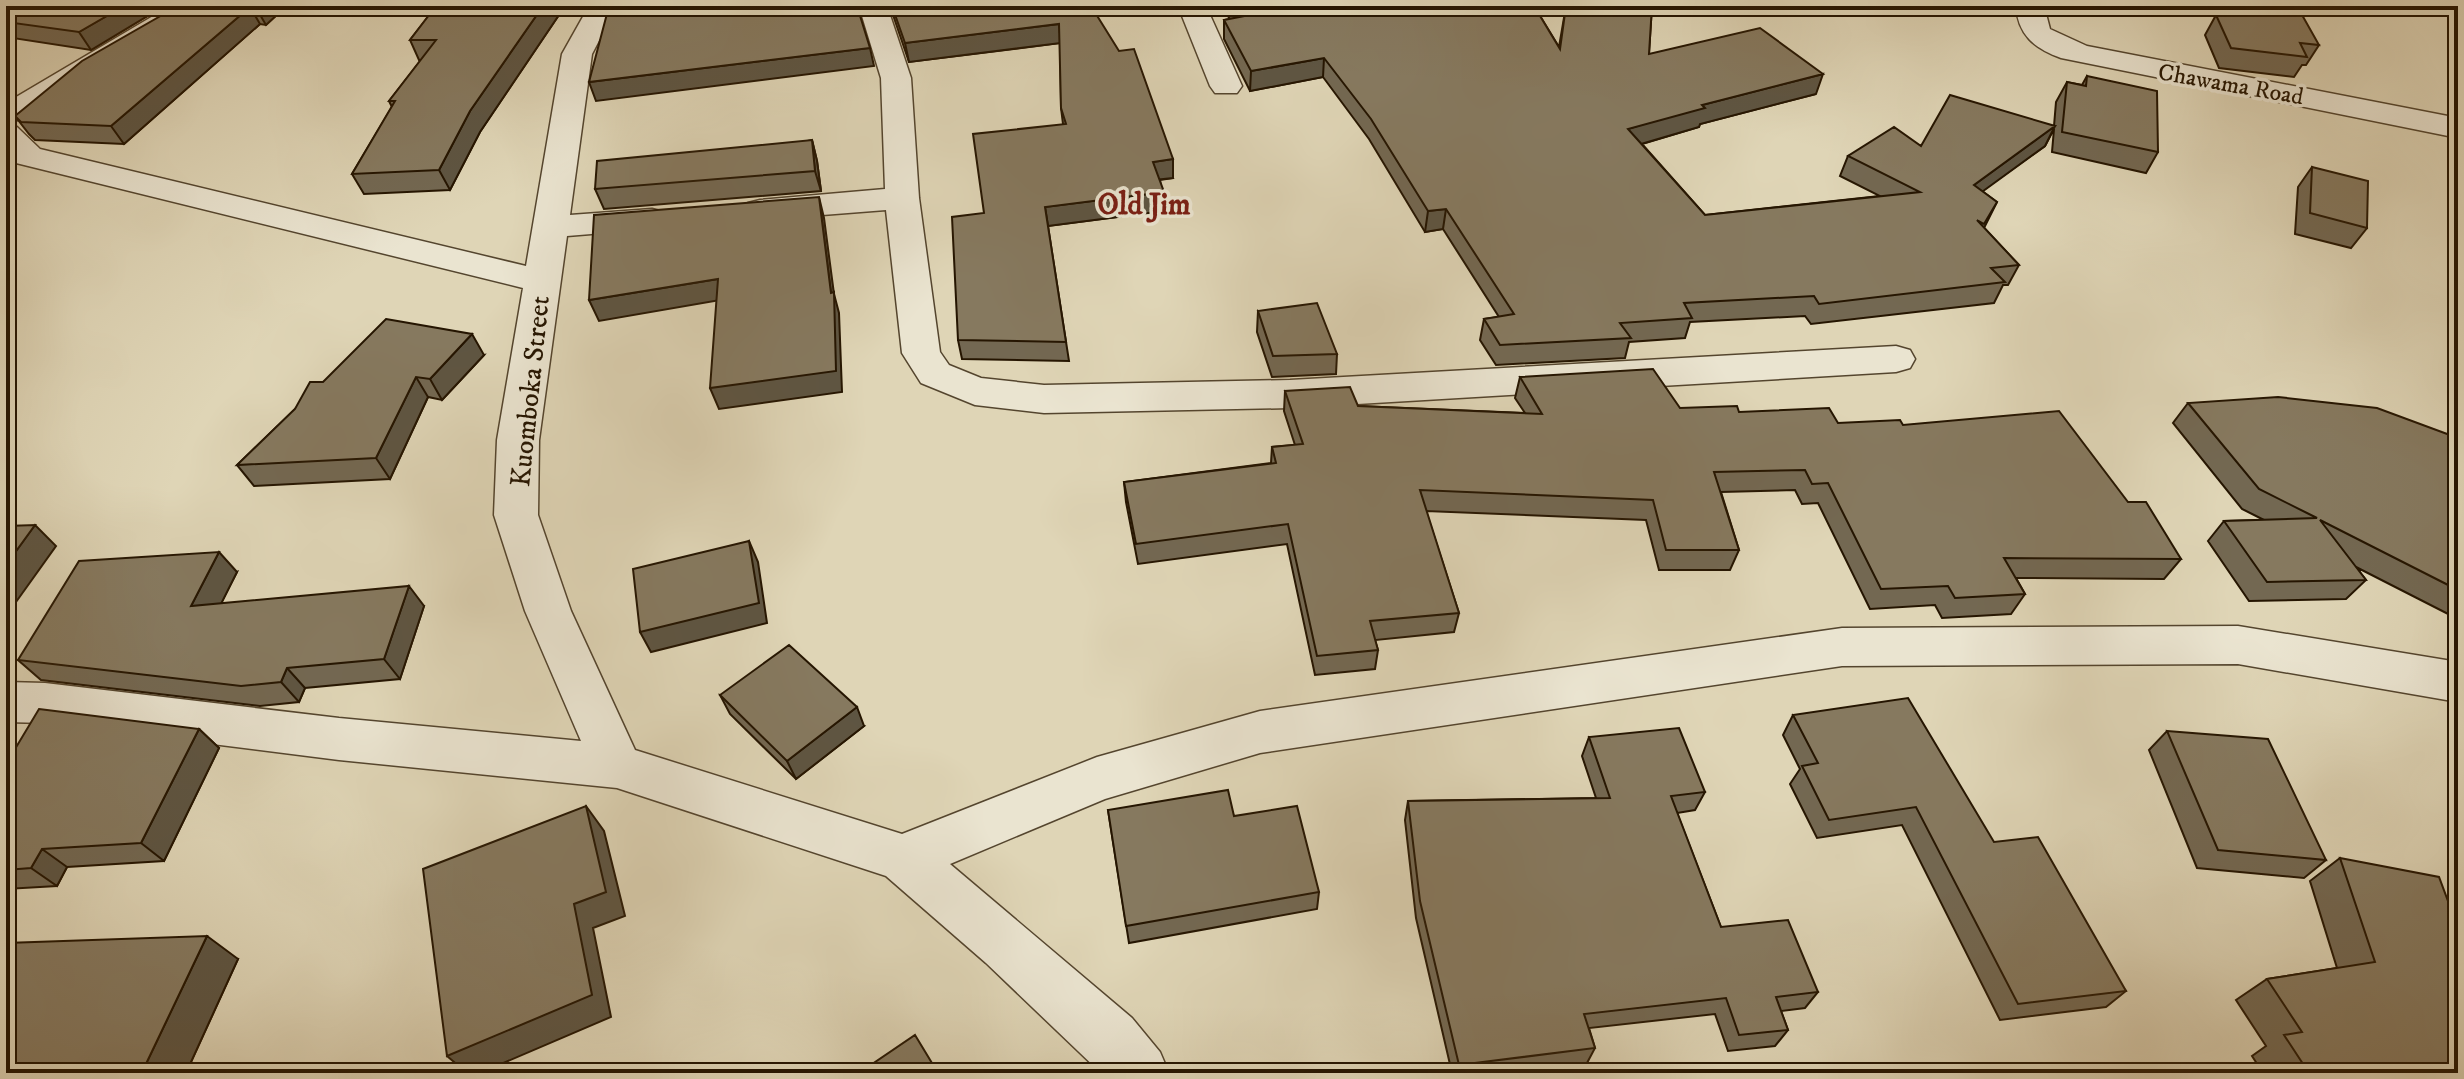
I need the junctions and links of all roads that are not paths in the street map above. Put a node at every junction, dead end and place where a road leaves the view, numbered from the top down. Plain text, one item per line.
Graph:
1 (191, 6) edge
2 (603, 6) edge
3 (873, 6) edge
4 (1192, 6) edge
5 (2030, 6) edge
6 (1226, 86) dead end
7 (6, 116) edge
8 (2458, 128) edge
9 (6, 134) edge
10 (902, 198) junction
11 (733, 212) edge
12 (687, 216) edge
13 (549, 227) junction
14 (541, 281) junction
15 (1896, 359) dead end
16 (2458, 682) edge
17 (6, 702) edge
18 (617, 766) junction
19 (903, 858) junction
20 (1139, 1073) edge

1 - 7 street
2 - 13 street, Kuomboka Street
3 - 10 street
4 - 6 street
5 - 8 street, Chawama Road
9 - 14 street
10 - 11 street
10 - 15 street
12 - 13 street
13 - 14 street, Kuomboka Street
14 - 18 street, Kuomboka Street
16 - 19 street
17 - 18 street
18 - 19 street
19 - 20 street

